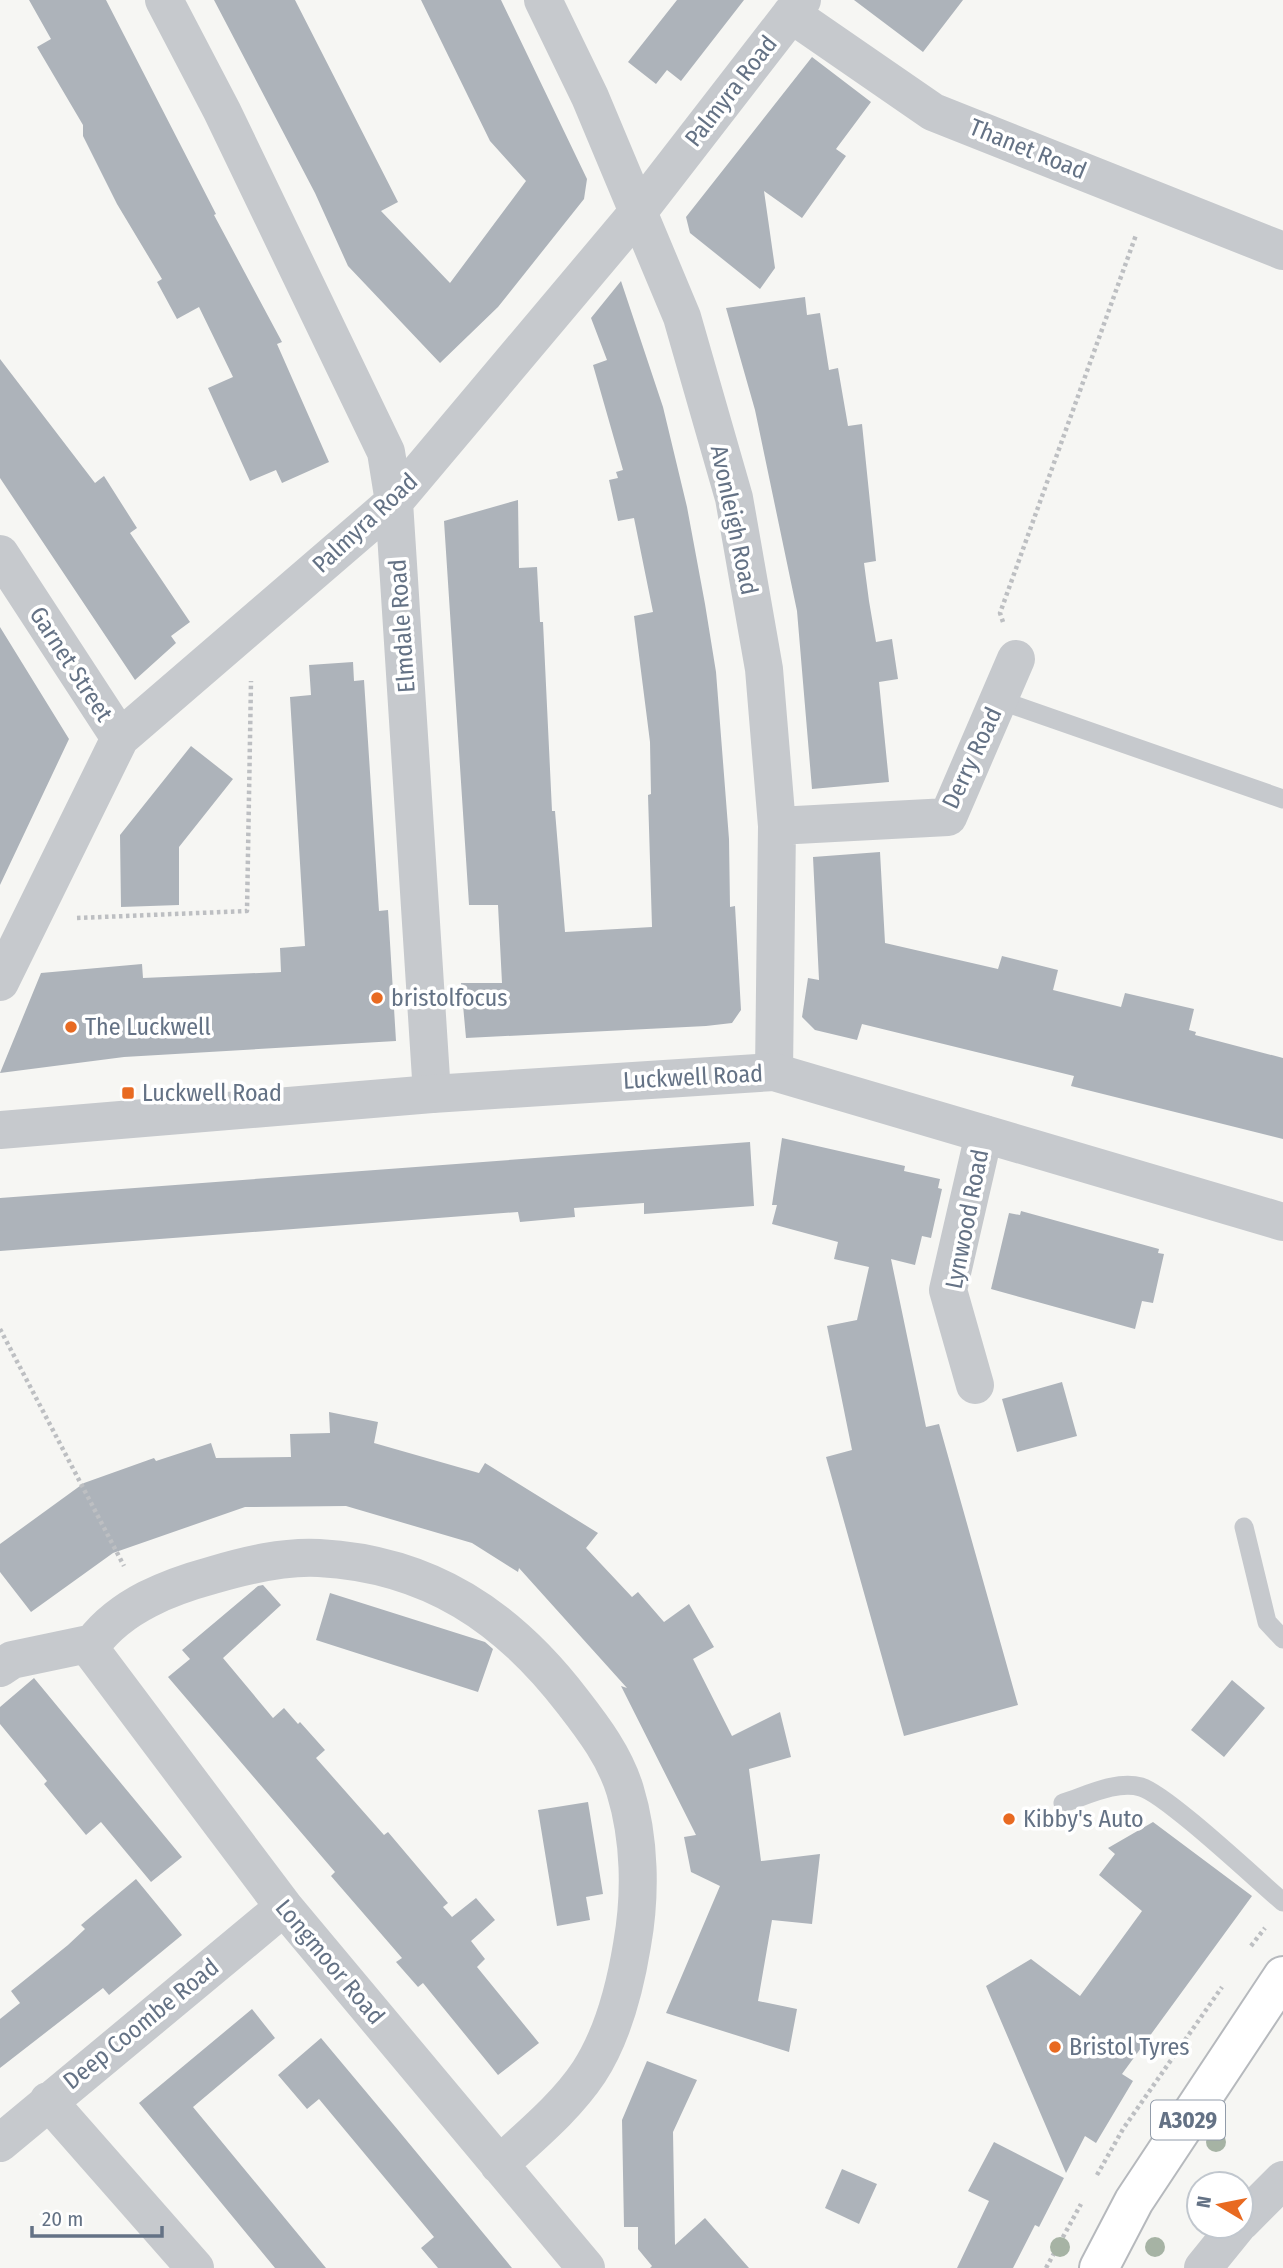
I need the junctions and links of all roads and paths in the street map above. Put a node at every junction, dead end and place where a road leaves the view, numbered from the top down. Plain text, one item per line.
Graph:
1 (164, 0) edge
2 (543, 0) edge
3 (797, 7) edge
4 (1149, 198) junction
5 (638, 212) junction
6 (1283, 251) edge
7 (394, 502) junction
8 (0, 554) edge
9 (252, 625) junction
10 (1016, 659) joint
11 (999, 700) junction
12 (120, 738) junction
13 (1283, 799) edge
14 (777, 826) junction
15 (31, 920) junction
16 (0, 982) edge
17 (774, 1072) junction
18 (432, 1094) junction
19 (0, 1130) edge
20 (984, 1134) junction
21 (1283, 1223) edge
22 (0, 1329) edge
23 (975, 1385) dead end
24 (1244, 1527) dead end
25 (143, 1601) junction
26 (1283, 1639) edge
27 (93, 1643) junction
28 (0, 1668) edge
29 (1063, 1803) dead end
30 (1283, 1902) edge
31 (284, 1907) junction
32 (1283, 1976) edge
33 (48, 2101) junction
34 (0, 2143) edge
35 (499, 2165) junction
36 (1283, 2180) edge
37 (1255, 2208) edge
38 (1226, 2240) edge
39 (195, 2268) edge
40 (586, 2268) edge
41 (1099, 2268) edge
42 (1203, 2268) edge

1 - 7 street, Elmdale Road
2 - 5 street, Avonleigh Road
3 - 4 street, Thanet Road
3 - 5 street, Palmyra Road
4 - 6 street, Thanet Road
4 - 10 path
5 - 7 street, Palmyra Road
5 - 14 street, Avonleigh Road
7 - 9 street, Palmyra Road
7 - 18 street, Elmdale Road
8 - 12 street, Garnet Street
9 - 12 street, Palmyra Road
9 - 15 path
10 - 11 street, Derry Road
11 - 13 lane
11 - 14 street, Derry Road
12 - 15 street, Palmyra Road
14 - 17 street, Avonleigh Road
15 - 16 street, Palmyra Road
17 - 18 street, Luckwell Road
17 - 20 street, Luckwell Road
18 - 19 street, Luckwell Road
20 - 21 street, Luckwell Road
20 - 23 street, Lynwood Road
22 - 25 path
24 - 26 lane
25 - 27 street
25 - 35 street
27 - 28 street
27 - 31 street, Longmoor Road
29 - 30 lane
31 - 33 street, Deep Coombe Road
31 - 35 street, Longmoor Road
32 - 41 highway, A3029
33 - 34 street, Deep Coombe Road
33 - 39 street
35 - 40 street, Longmoor Road
36 - 37 street
38 - 42 street

